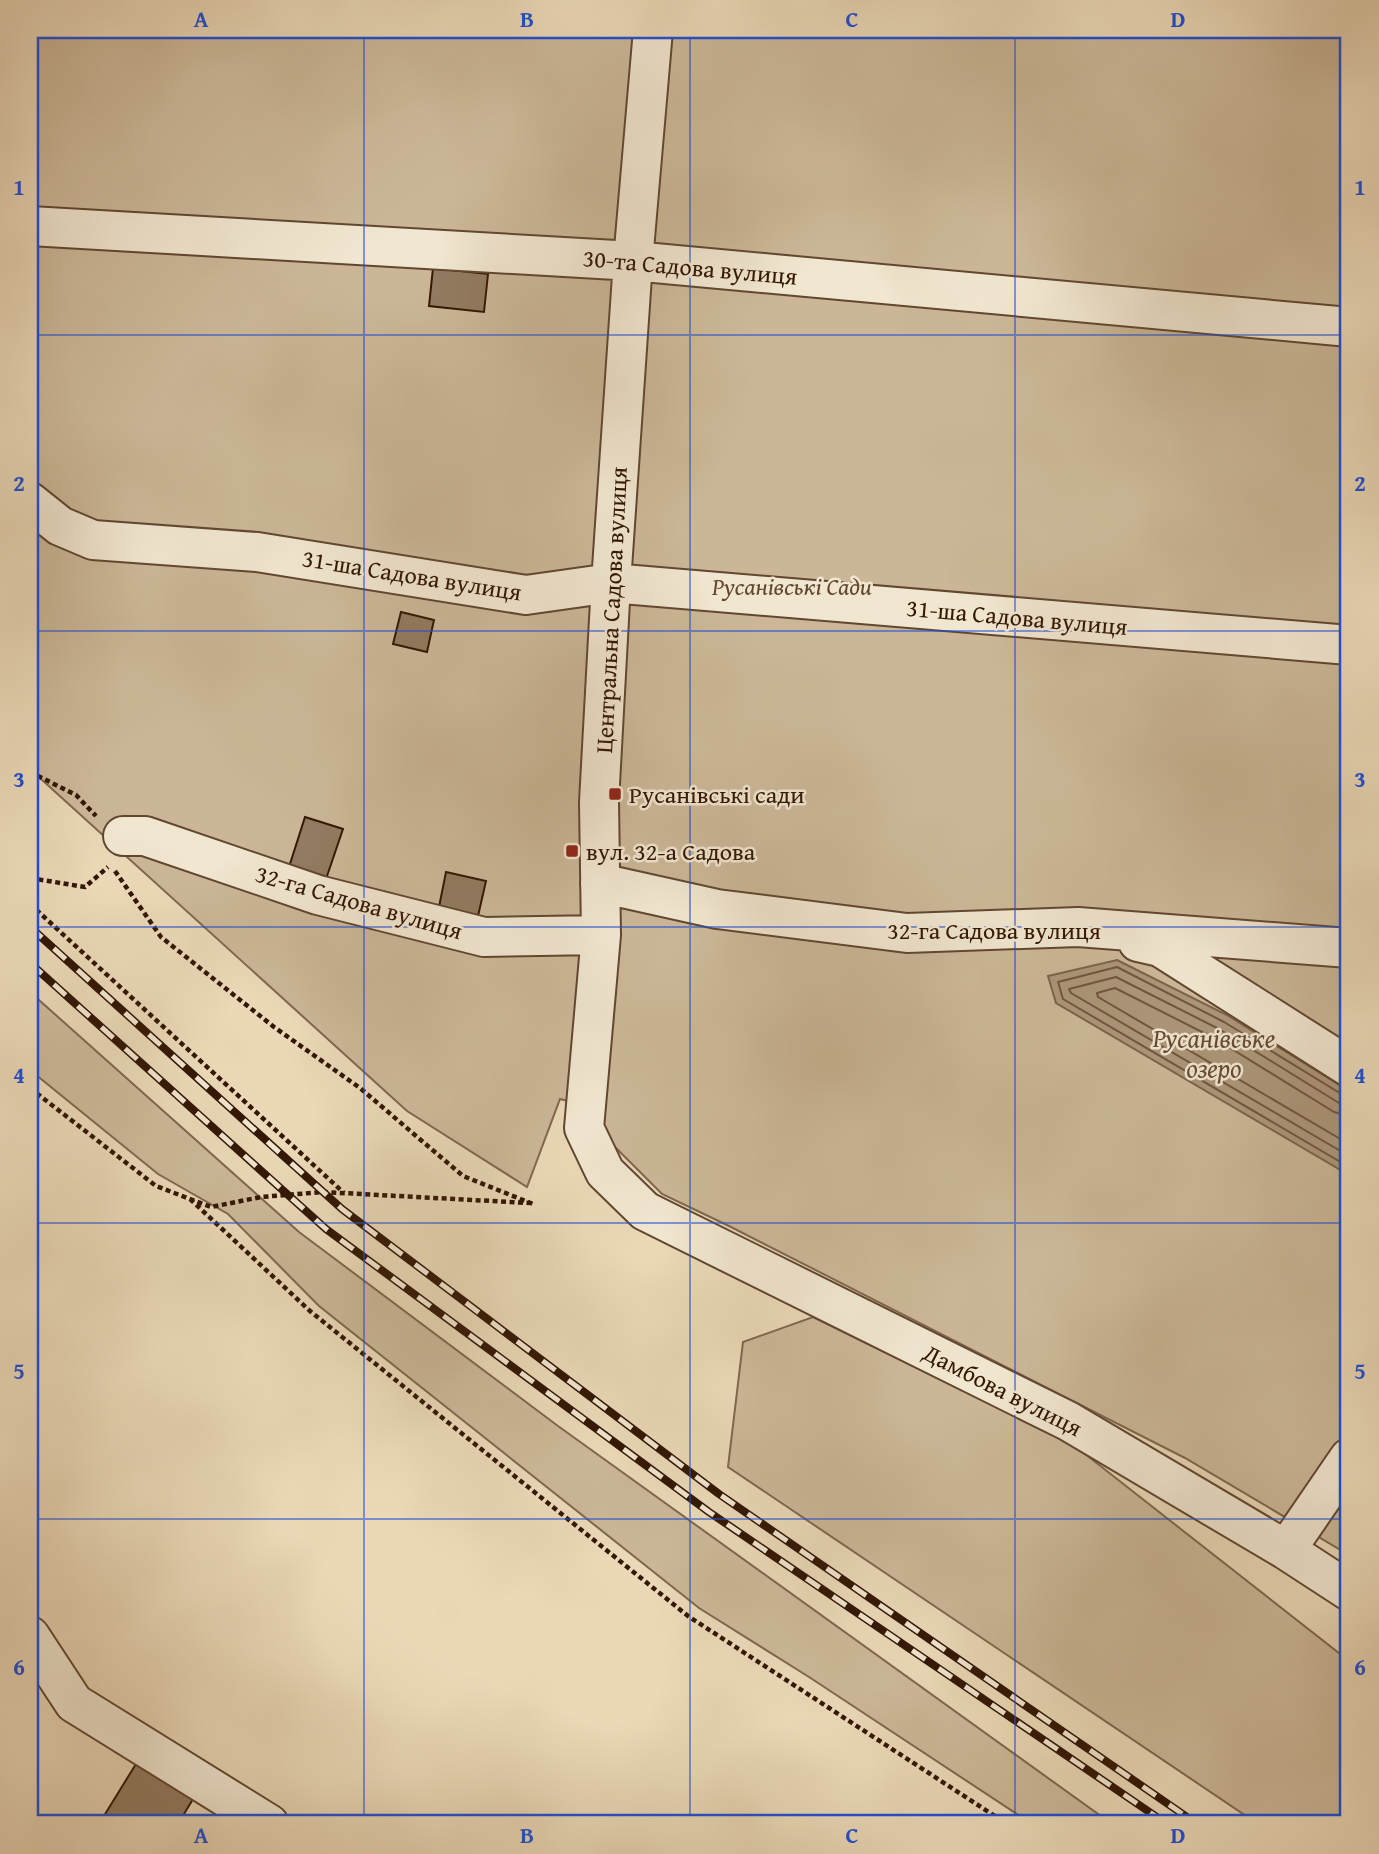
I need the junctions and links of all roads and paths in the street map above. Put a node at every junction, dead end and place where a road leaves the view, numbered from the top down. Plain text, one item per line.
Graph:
1 (653, 30) edge
2 (30, 226) edge
3 (633, 261) junction
4 (1349, 327) edge
5 (30, 502) edge
6 (611, 583) junction
7 (1349, 645) edge
8 (30, 772) edge
9 (123, 836) joint
10 (30, 878) edge
11 (600, 883) junction
12 (30, 904) edge
13 (1078, 927) junction
14 (601, 935) junction
15 (1349, 948) edge
16 (1349, 1067) edge
17 (30, 1088) edge
18 (344, 1193) junction
19 (190, 1199) junction
20 (645, 1211) joint
21 (1349, 1458) edge
22 (1286, 1550) junction
23 (1349, 1591) edge
24 (30, 1636) edge
25 (269, 1824) edge
26 (1007, 1824) edge

1 - 3 street, Центральна Садова вулиця
2 - 3 street, 30-та Садова вулиця
3 - 4 street, 30-та Садова вулиця
3 - 6 street, Центральна Садова вулиця
5 - 6 street, 31-ша Садова вулиця
6 - 7 street, 31-ша Садова вулиця
6 - 11 street, Центральна Садова вулиця
8 - 9 path
9 - 14 street, 32-га Садова вулиця
10 - 18 path
11 - 13 street, 32-га Садова вулиця
11 - 14 street, Центральна Садова вулиця
12 - 18 path
13 - 15 street, 32-га Садова вулиця
13 - 16 street
14 - 20 street, Центральна Садова вулиця
17 - 19 path
18 - 19 path
19 - 26 path
20 - 22 street, Дамбова вулиця
21 - 22 street
22 - 23 street, Дамбова вулиця
24 - 25 street

